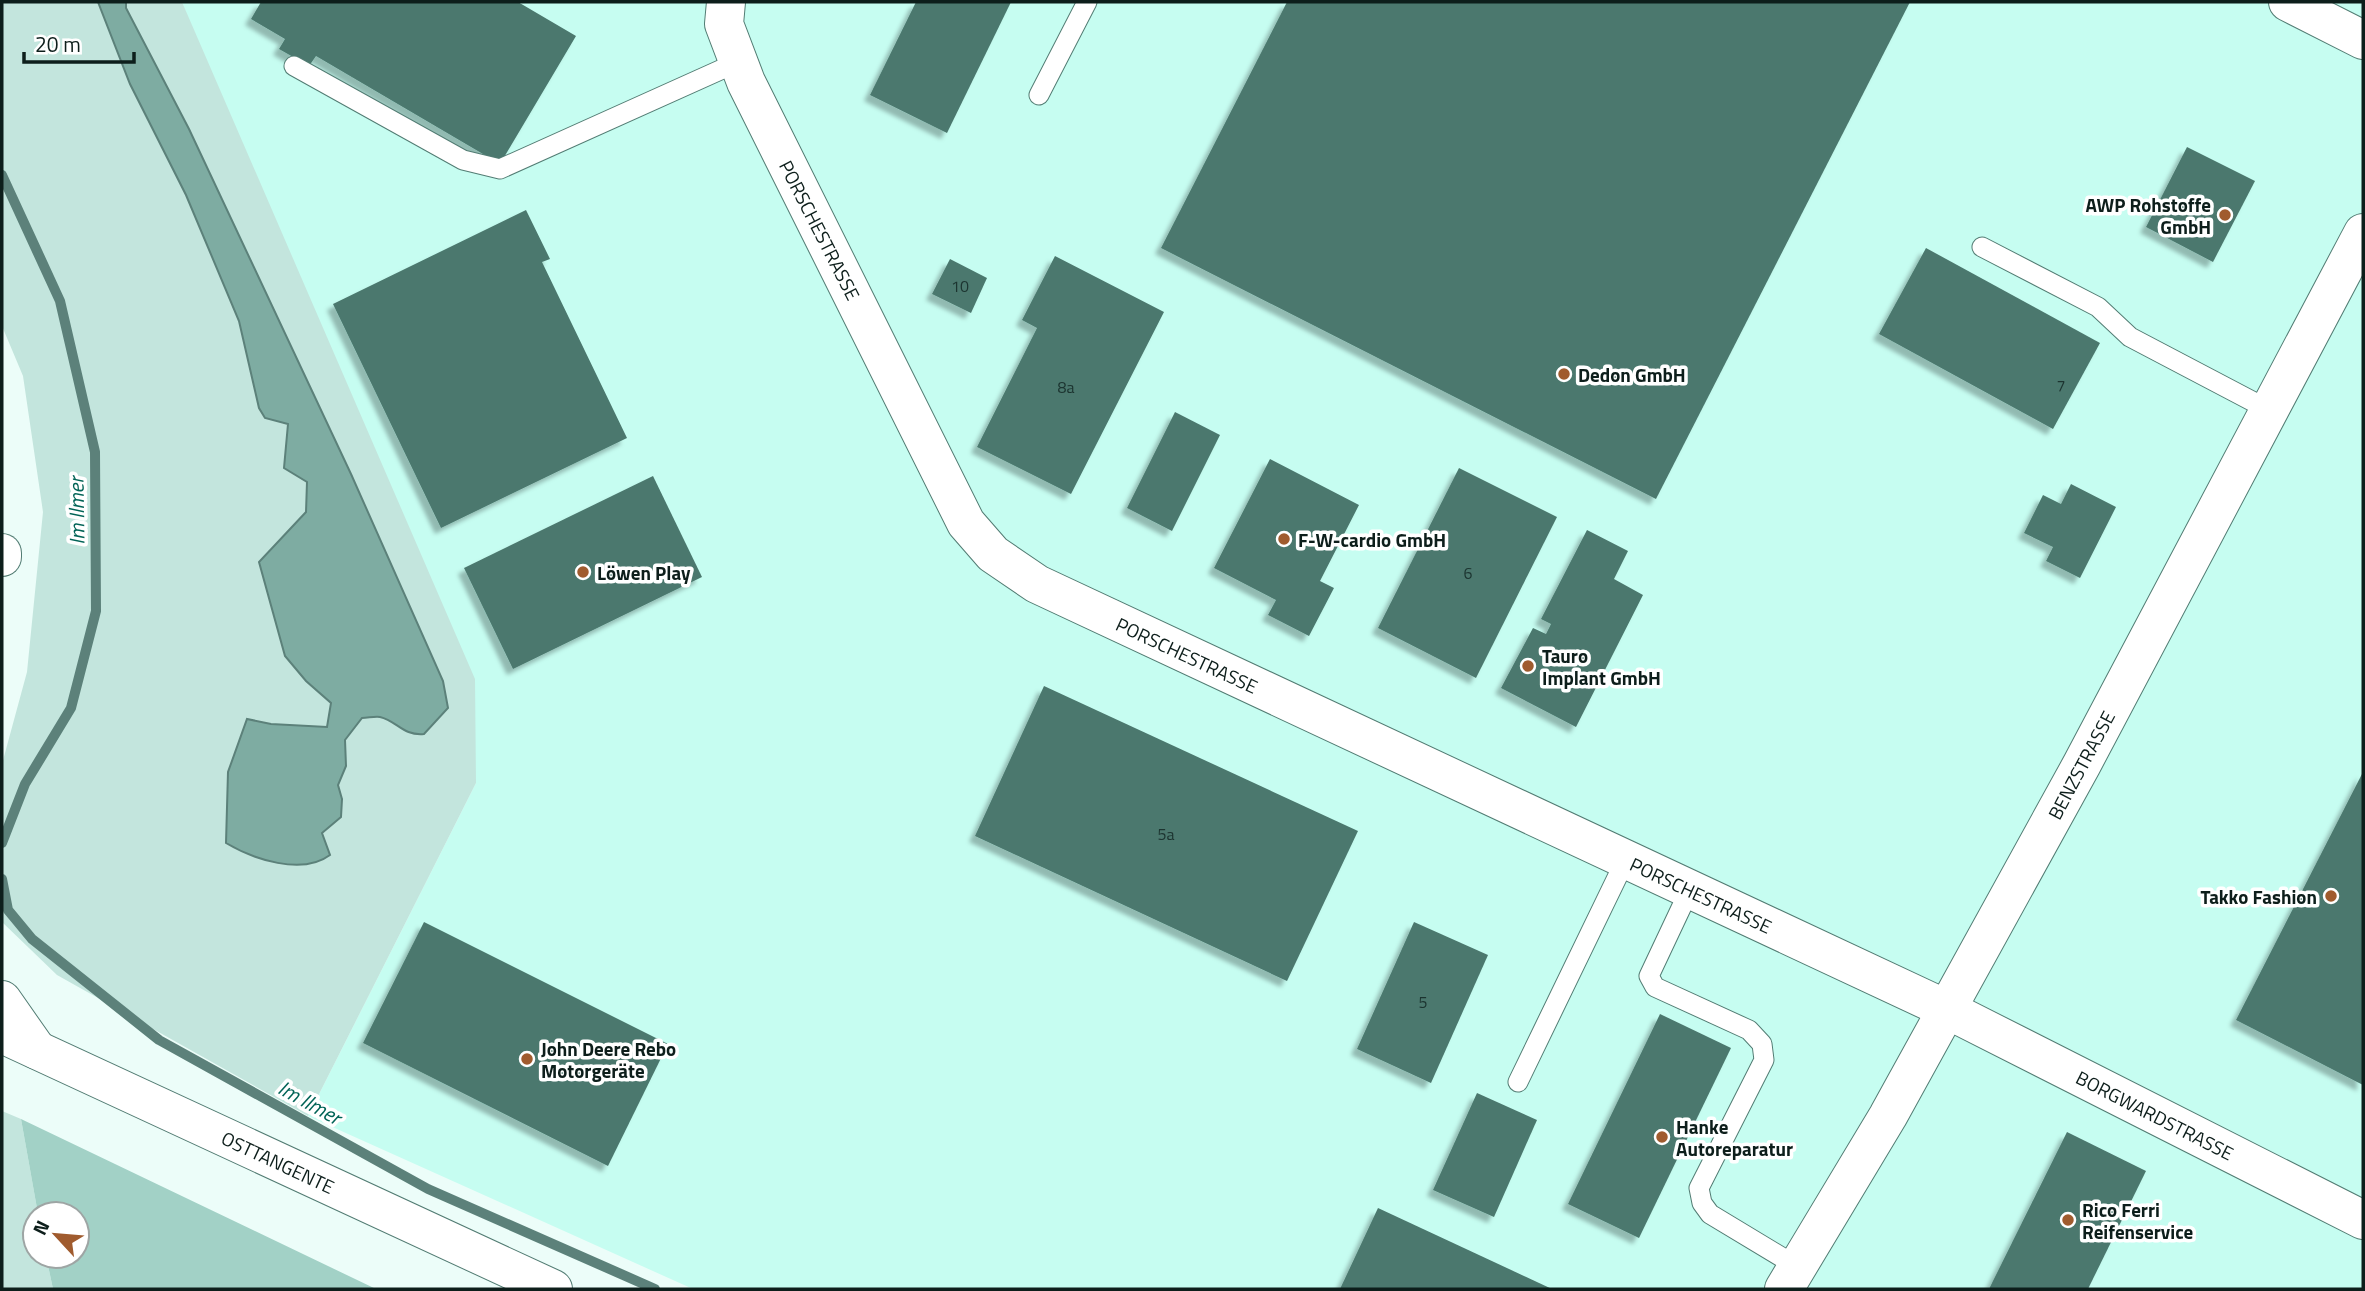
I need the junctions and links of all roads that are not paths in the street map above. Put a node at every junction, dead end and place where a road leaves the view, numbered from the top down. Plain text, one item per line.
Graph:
1 (726, 2) edge
2 (1087, 2) edge
3 (2288, 2) edge
4 (2363, 40) edge
5 (738, 61) junction
6 (294, 66) dead end
7 (1039, 95) dead end
8 (2363, 233) edge
9 (1982, 247) dead end
10 (2269, 410) junction
11 (1626, 859) junction
12 (1690, 889) junction
13 (2, 1000) edge
14 (1946, 1009) junction
15 (2, 1034) edge
16 (37, 1050) junction
17 (1518, 1082) dead end
18 (2363, 1220) edge
19 (1791, 1278) edge
20 (553, 1289) edge

1 - 5 main road, PORSCHESTRASSE
2 - 7 lane
3 - 4 main road
5 - 6 lane
5 - 11 main road, PORSCHESTRASSE
8 - 10 main road, BENZSTRASSE
9 - 10 lane
10 - 14 main road, BENZSTRASSE
11 - 12 main road, PORSCHESTRASSE
11 - 17 lane
12 - 14 main road, PORSCHESTRASSE
12 - 19 lane
13 - 16 main road
14 - 18 main road, BORGWARDSTRASSE
14 - 19 main road, BENZSTRASSE
15 - 16 main road, OSTTANGENTE
16 - 20 main road, OSTTANGENTE

